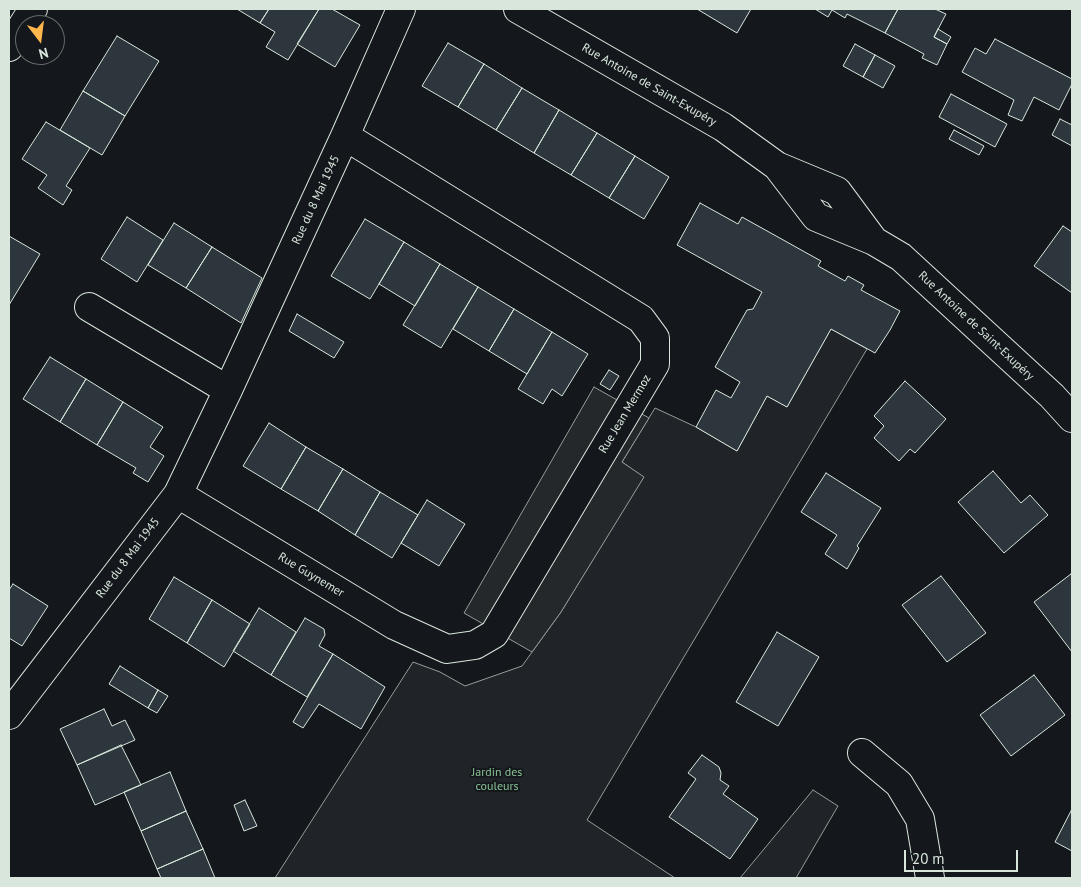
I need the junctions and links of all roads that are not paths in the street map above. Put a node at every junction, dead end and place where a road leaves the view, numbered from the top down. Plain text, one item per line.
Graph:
1 (32, 9) edge
2 (401, 9) edge
3 (518, 9) edge
4 (9, 48) edge
5 (345, 136) junction
6 (89, 307) dead end
7 (228, 390) junction
8 (1072, 418) edge
9 (178, 494) junction
10 (447, 649) joint
11 (9, 715) edge
12 (862, 754) dead end
13 (930, 878) edge

1 - 4 street
2 - 5 street, Rue du 8 Mai 1945
3 - 8 street, Rue Antoine de Saint-Exupéry
5 - 7 street, Rue du 8 Mai 1945
5 - 10 street, Rue Jean Mermoz
6 - 7 street
7 - 9 street, Rue du 8 Mai 1945
9 - 10 street, Rue Guynemer
9 - 11 street, Rue du 8 Mai 1945
12 - 13 street

